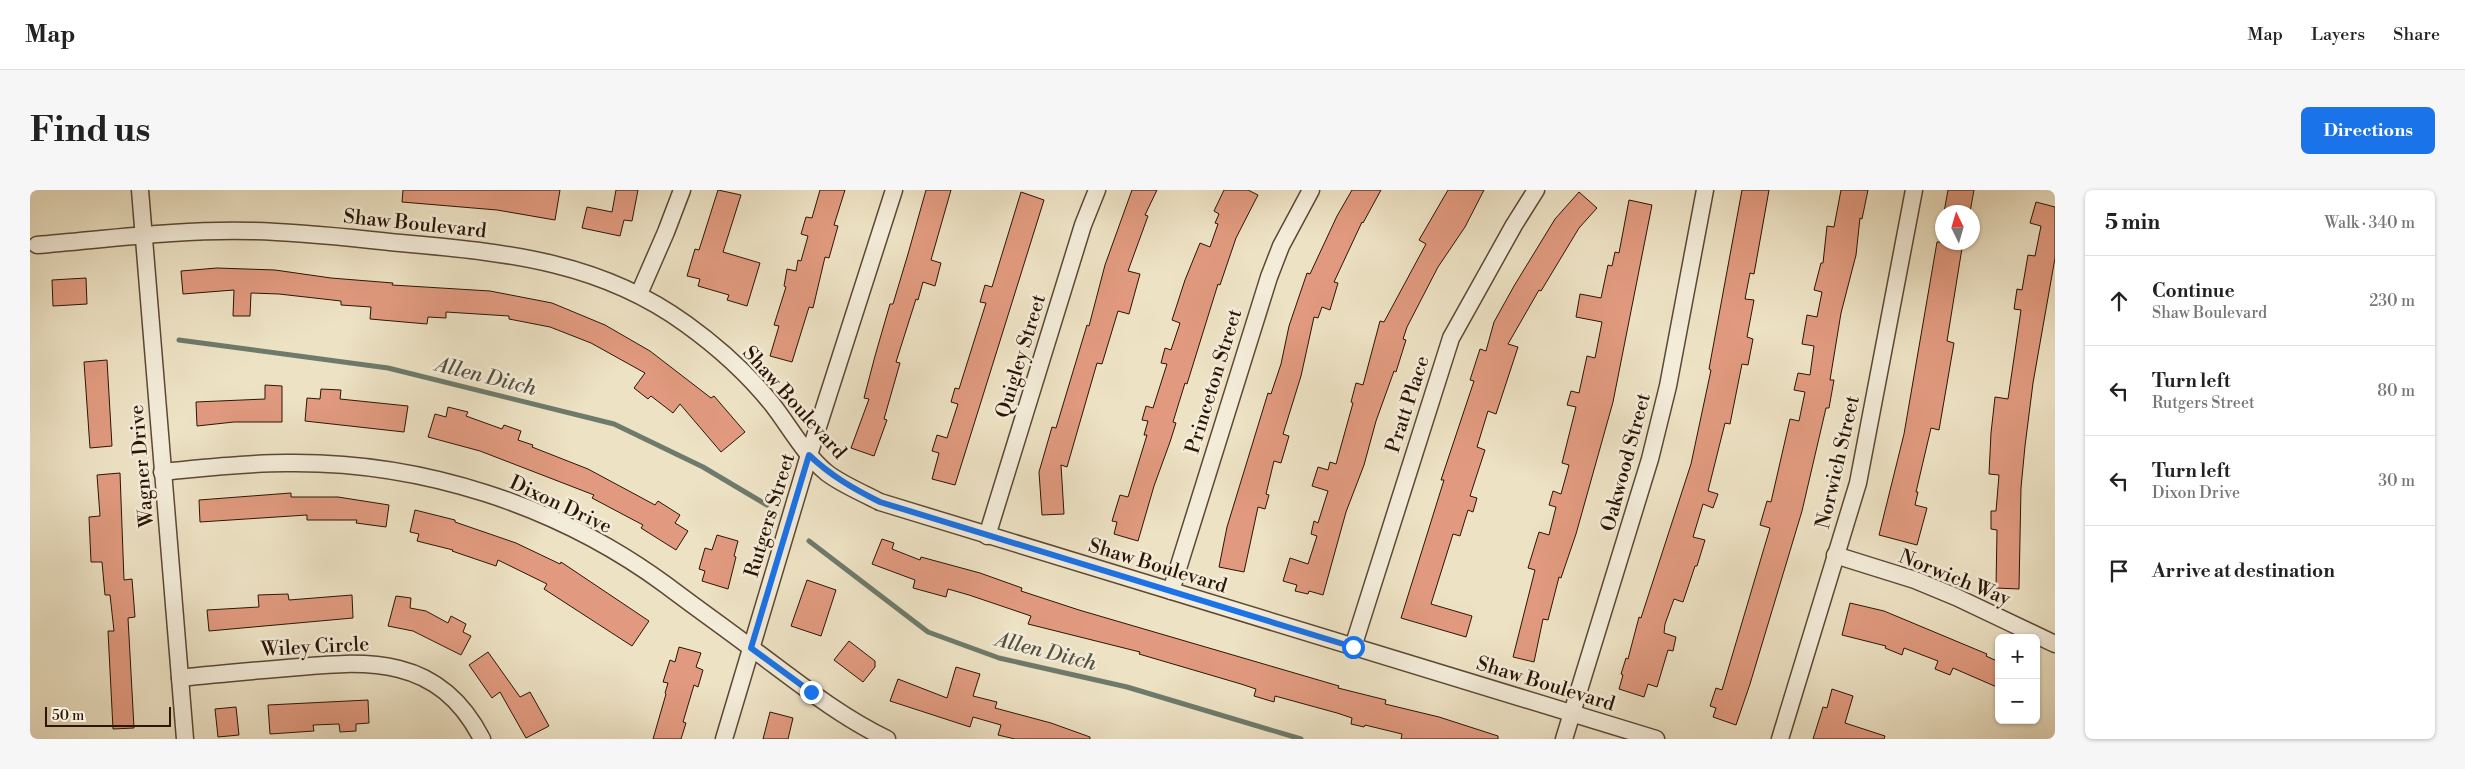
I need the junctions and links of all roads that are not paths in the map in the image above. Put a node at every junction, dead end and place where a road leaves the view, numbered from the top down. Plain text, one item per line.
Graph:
1 (140, 190) edge
2 (682, 190) edge
3 (894, 190) edge
4 (1097, 190) edge
5 (1311, 190) edge
6 (1536, 190) edge
7 (1705, 190) edge
8 (1914, 190) edge
9 (143, 236) junction
10 (38, 245) dead end
11 (639, 294) junction
12 (809, 455) junction
13 (162, 472) junction
14 (986, 536) junction
15 (1836, 555) junction
16 (1171, 591) junction
17 (2055, 644) edge
18 (1353, 647) junction
19 (751, 648) junction
20 (180, 678) junction
21 (1572, 713) junction
22 (185, 739) edge
23 (482, 739) edge
24 (724, 739) edge
25 (887, 739) edge
26 (1564, 739) edge
27 (1656, 739) edge
28 (1780, 739) edge

1 - 9 street, Wagner Drive
2 - 11 street
3 - 12 street, Rutgers Street
4 - 14 street, Quigley Street
5 - 16 street, Princeton Street
6 - 18 street, Pratt Place
7 - 21 street, Oakwood Street
8 - 15 street, Norwich Street
9 - 10 street, Shaw Boulevard
9 - 11 street, Shaw Boulevard
9 - 13 street, Wagner Drive
11 - 12 street, Shaw Boulevard
12 - 14 street, Shaw Boulevard
12 - 19 street, Rutgers Street
13 - 19 street, Dixon Drive
13 - 20 street, Wagner Drive
14 - 16 street, Shaw Boulevard
15 - 17 street, Norwich Way
15 - 28 street, Norwich Street
16 - 18 street, Shaw Boulevard
18 - 21 street, Shaw Boulevard
19 - 24 street, Rutgers Street
19 - 25 street, Dixon Drive
20 - 22 street, Wagner Drive
20 - 23 street, Wiley Circle
21 - 26 street, Oakwood Street
21 - 27 street, Shaw Boulevard

